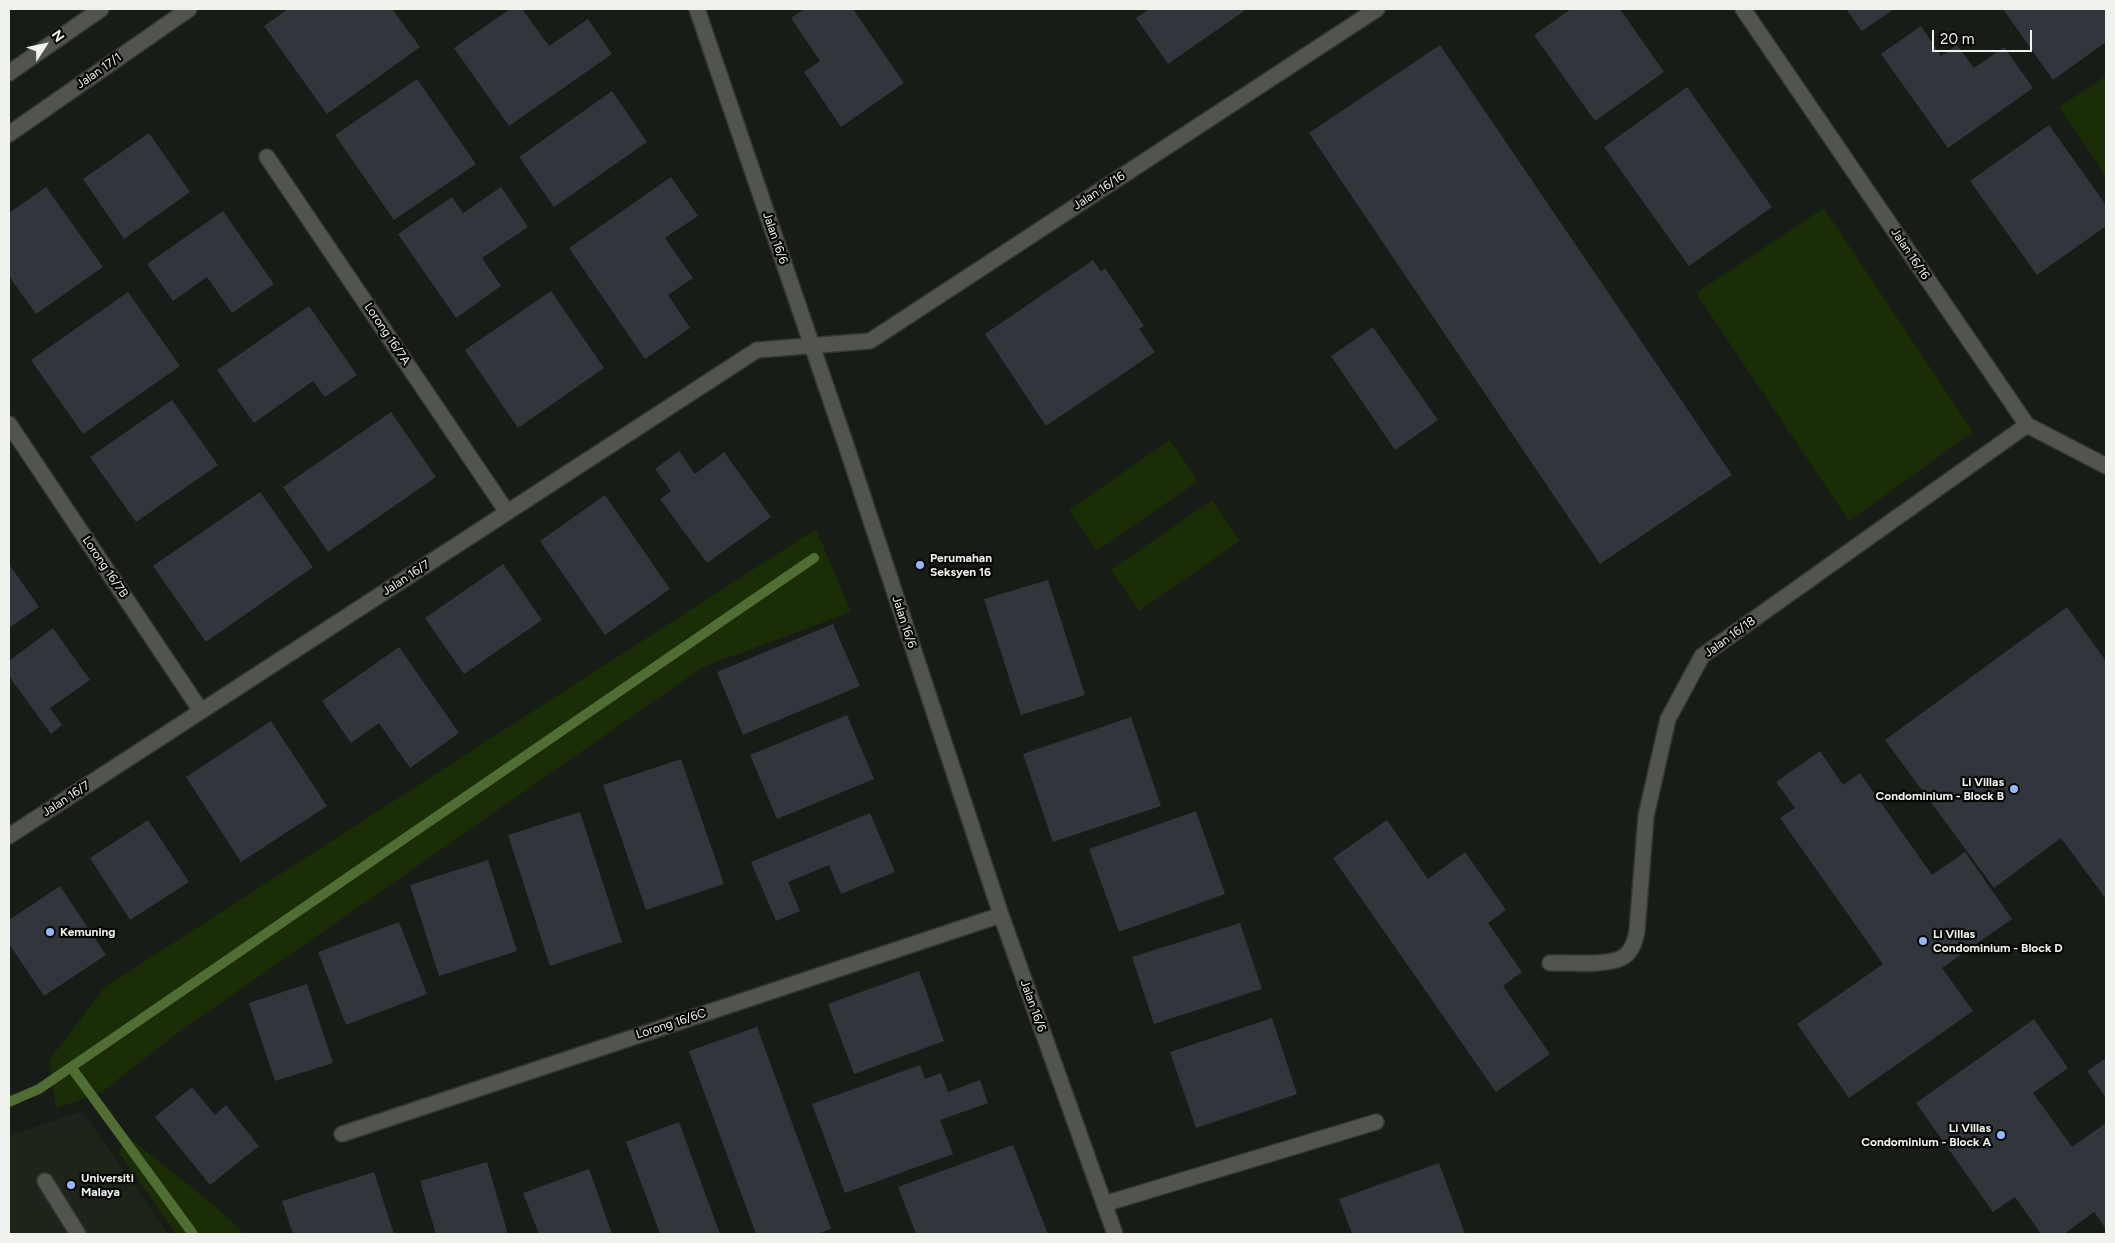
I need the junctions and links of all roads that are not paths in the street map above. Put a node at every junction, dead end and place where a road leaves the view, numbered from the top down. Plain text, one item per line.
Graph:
1 (101, 9) edge
2 (189, 9) edge
3 (697, 9) edge
4 (1377, 9) edge
5 (1743, 9) edge
6 (9, 73) edge
7 (9, 134) edge
8 (267, 156) dead end
9 (812, 346) junction
10 (9, 424) edge
11 (2026, 425) junction
12 (2106, 466) edge
13 (507, 512) junction
14 (201, 711) junction
15 (9, 836) edge
16 (1001, 915) junction
17 (1550, 963) dead end
18 (1376, 1122) dead end
19 (342, 1134) dead end
20 (45, 1181) dead end
21 (1104, 1204) junction
22 (78, 1234) edge
23 (1115, 1234) edge

1 - 6 street
2 - 7 street, Jalan 17/1
3 - 9 street, Jalan 16/6
4 - 9 street, Jalan 16/16
5 - 11 street, Jalan 16/16
8 - 13 street, Lorong 16/7A
9 - 13 street, Jalan 16/7
9 - 16 street, Jalan 16/6
10 - 14 street, Lorong 16/7B
11 - 12 street, Jalan 16/16
11 - 17 street, Jalan 16/18
13 - 14 street, Jalan 16/7
14 - 15 street, Jalan 16/7
16 - 19 street, Lorong 16/6C
16 - 21 street, Jalan 16/6
18 - 21 street
20 - 22 street
21 - 23 street, Jalan 16/6

